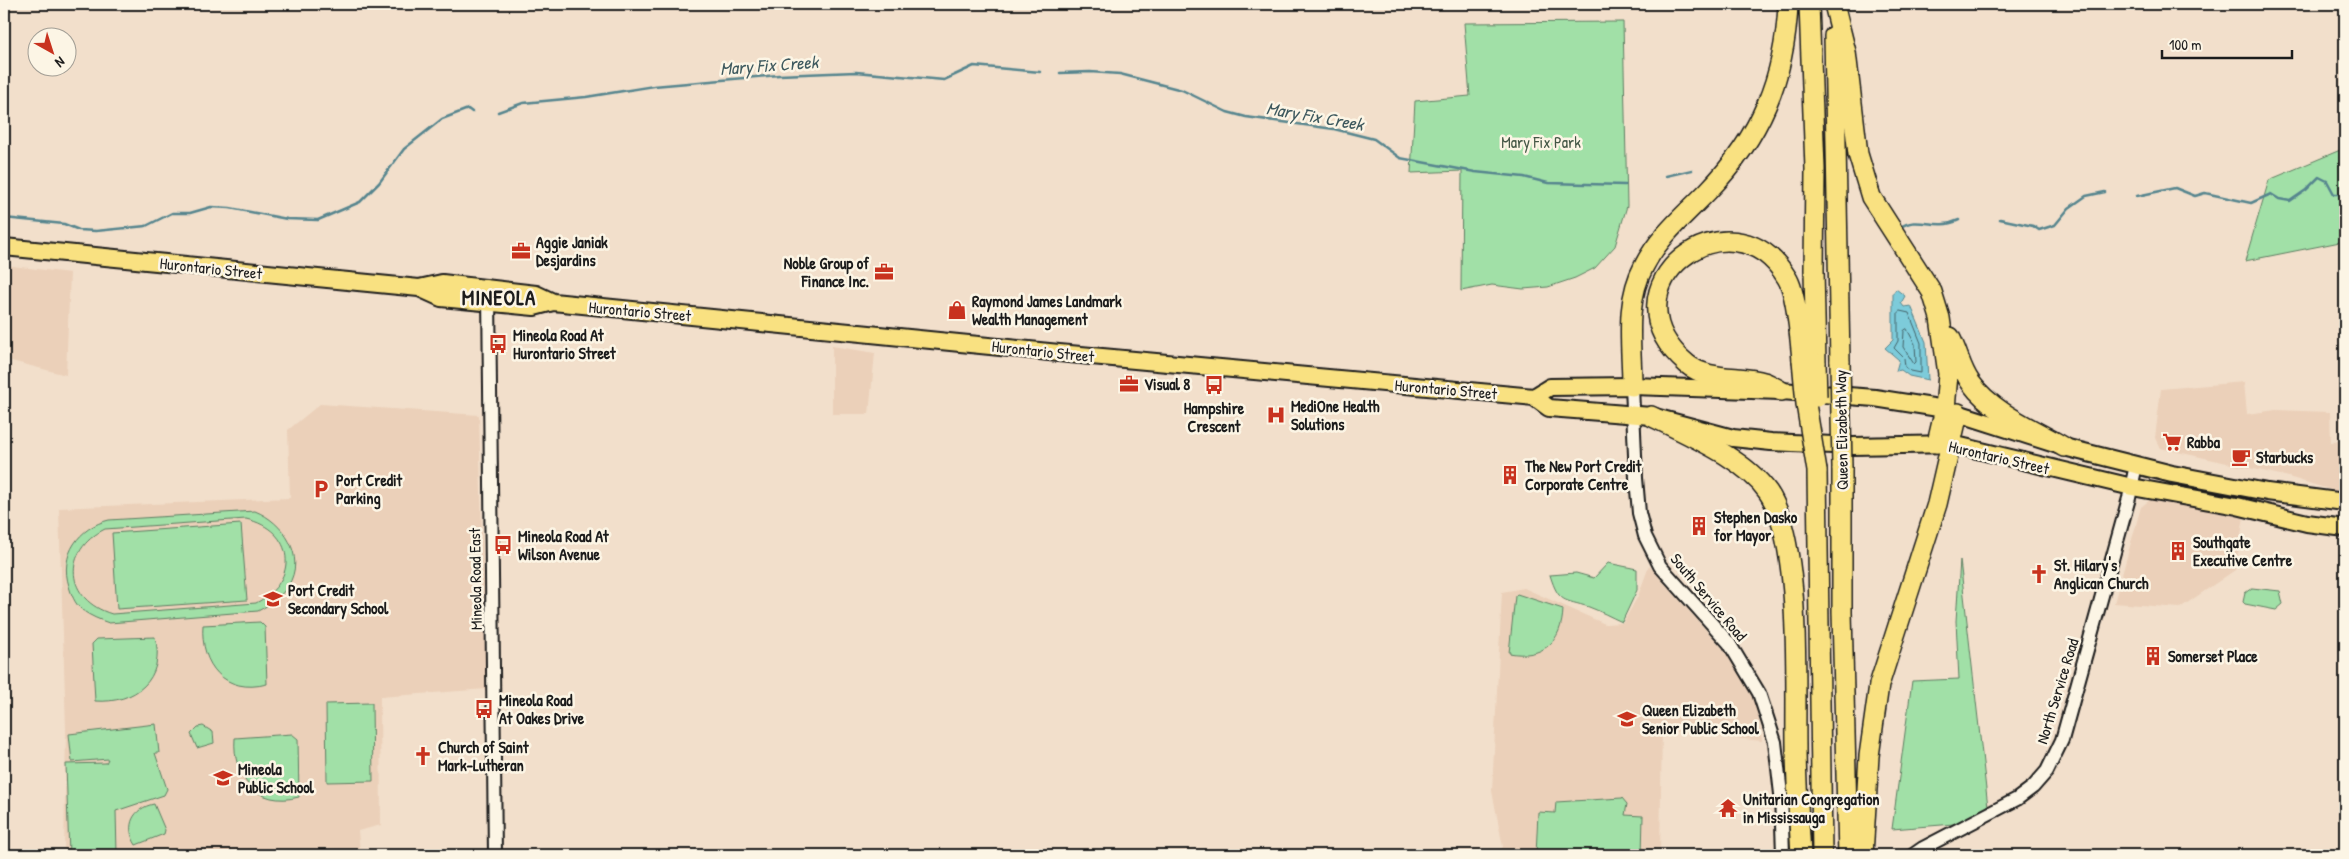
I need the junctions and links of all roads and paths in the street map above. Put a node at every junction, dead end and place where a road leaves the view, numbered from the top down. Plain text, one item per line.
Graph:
1 (1788, 4) edge
2 (1809, 4) edge
3 (1834, 4) edge
4 (4, 247) edge
5 (489, 296) junction
6 (1940, 318) junction
7 (1809, 361) junction
8 (1632, 386) junction
9 (1781, 391) junction
10 (1534, 397) junction
11 (1952, 411) junction
12 (1632, 414) junction
13 (1651, 416) junction
14 (1944, 444) junction
15 (2064, 447) junction
16 (2136, 465) junction
17 (2132, 487) junction
18 (2345, 502) edge
19 (2345, 528) edge
20 (495, 855) edge
21 (1783, 855) edge
22 (1801, 855) edge
23 (1822, 855) edge
24 (1848, 855) edge
25 (1862, 855) edge
26 (1913, 855) edge

1 - 8 highway
2 - 7 highway, Queen Elizabeth Way
3 - 6 highway
3 - 24 highway, Queen Elizabeth Way, bridge
4 - 5 main road, Hurontario Street
5 - 10 main road, Hurontario Street
5 - 20 street, Mineola Road East
6 - 11 highway
6 - 15 highway
7 - 9 highway
7 - 23 highway, Queen Elizabeth Way, bridge
8 - 9 main road, Hurontario Street
8 - 10 main road, Hurontario Street
8 - 12 street, South Service Road
9 - 11 main road, Hurontario Street
10 - 12 main road, Hurontario Street
11 - 14 highway
11 - 15 main road, Hurontario Street
12 - 13 main road, Hurontario Street
12 - 21 street, South Service Road
13 - 14 main road, Hurontario Street
13 - 22 highway
14 - 17 main road, Hurontario Street
14 - 25 highway
15 - 16 main road, Hurontario Street
16 - 17 street, North Service Road
16 - 18 main road, Hurontario Street
17 - 19 main road, Hurontario Street
17 - 26 street, North Service Road

